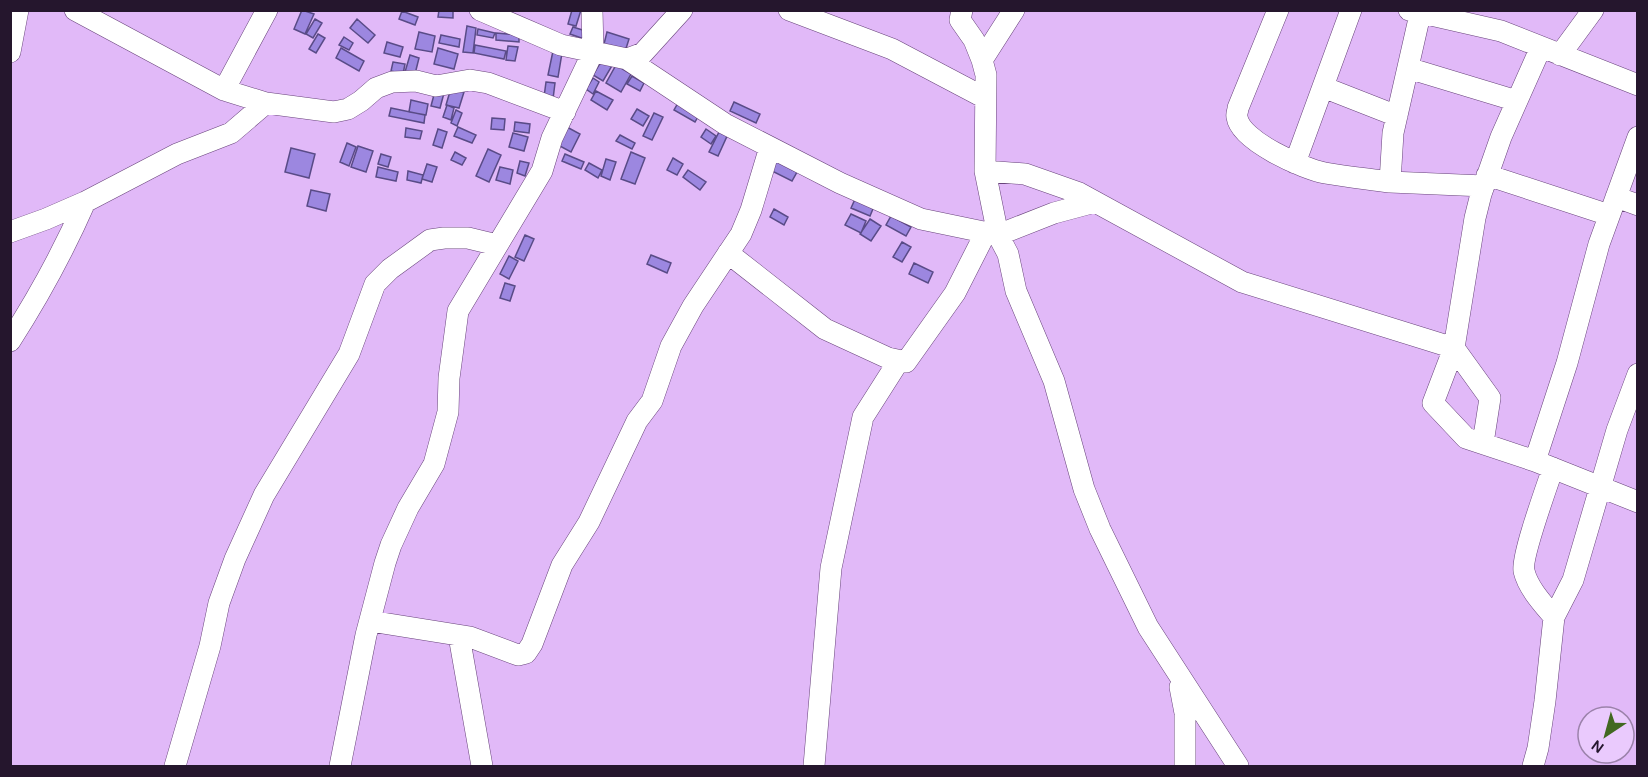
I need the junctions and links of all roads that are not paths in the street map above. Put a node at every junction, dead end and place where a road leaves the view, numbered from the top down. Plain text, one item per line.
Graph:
1 (18, 10) edge
2 (75, 10) edge
3 (267, 10) edge
4 (480, 10) edge
5 (592, 10) edge
6 (682, 10) edge
7 (789, 10) edge
8 (962, 10) edge
9 (1014, 10) edge
10 (1278, 10) edge
11 (1351, 10) edge
12 (1593, 10) edge
13 (1417, 11) edge
14 (1550, 51) junction
15 (10, 52) edge
16 (593, 52) junction
17 (627, 59) junction
18 (982, 60) junction
19 (1408, 68) junction
20 (1638, 86) edge
21 (1323, 87) junction
22 (224, 90) junction
23 (985, 98) junction
24 (1517, 101) junction
25 (266, 103) junction
26 (565, 112) junction
27 (1397, 116) junction
28 (1638, 137) edge
29 (770, 147) junction
30 (1295, 164) junction
31 (985, 171) junction
32 (1486, 181) junction
33 (1390, 182) junction
34 (86, 202) junction
35 (1095, 202) junction
36 (1638, 205) edge
37 (1613, 206) junction
38 (10, 232) edge
39 (992, 233) junction
40 (497, 245) junction
41 (728, 253) junction
42 (10, 341) edge
43 (1454, 348) junction
44 (898, 362) junction
45 (1638, 374) edge
46 (1483, 443) junction
47 (1544, 464) junction
48 (1600, 486) junction
49 (1638, 502) edge
50 (1554, 617) junction
51 (370, 621) junction
52 (459, 636) junction
53 (1178, 674) junction
54 (175, 766) edge
55 (340, 766) edge
56 (482, 766) edge
57 (814, 766) edge
58 (1185, 766) edge
59 (1238, 766) edge
60 (1533, 766) edge

1 - 15 street
2 - 22 street
3 - 22 street
4 - 16 street
5 - 16 street
6 - 17 street
7 - 23 street
8 - 18 street
9 - 18 street
10 - 30 street
11 - 21 street
12 - 14 street
13 - 14 street
13 - 19 street
14 - 20 street
14 - 24 street
16 - 17 street
16 - 26 street
17 - 29 street
18 - 23 street
19 - 24 street
19 - 27 street
21 - 27 street
21 - 30 street
22 - 25 street
23 - 31 street
24 - 32 street
25 - 26 street
25 - 34 street
26 - 40 street
27 - 33 street
28 - 37 street
29 - 39 street
29 - 41 street
30 - 33 street
31 - 35 street
31 - 39 street
32 - 33 street
32 - 37 street
32 - 43 street
34 - 38 street
34 - 42 street
35 - 39 street
35 - 43 street
36 - 37 street
37 - 47 street
39 - 44 street
39 - 53 street
40 - 51 street
40 - 54 street
41 - 44 street
41 - 52 street
43 - 46 street
43 - 46 street
44 - 57 street
45 - 48 street
46 - 47 street
47 - 48 street
47 - 50 street
48 - 49 street
48 - 50 street
50 - 60 street
51 - 52 street
51 - 55 street
52 - 56 street
53 - 58 street
53 - 59 street

